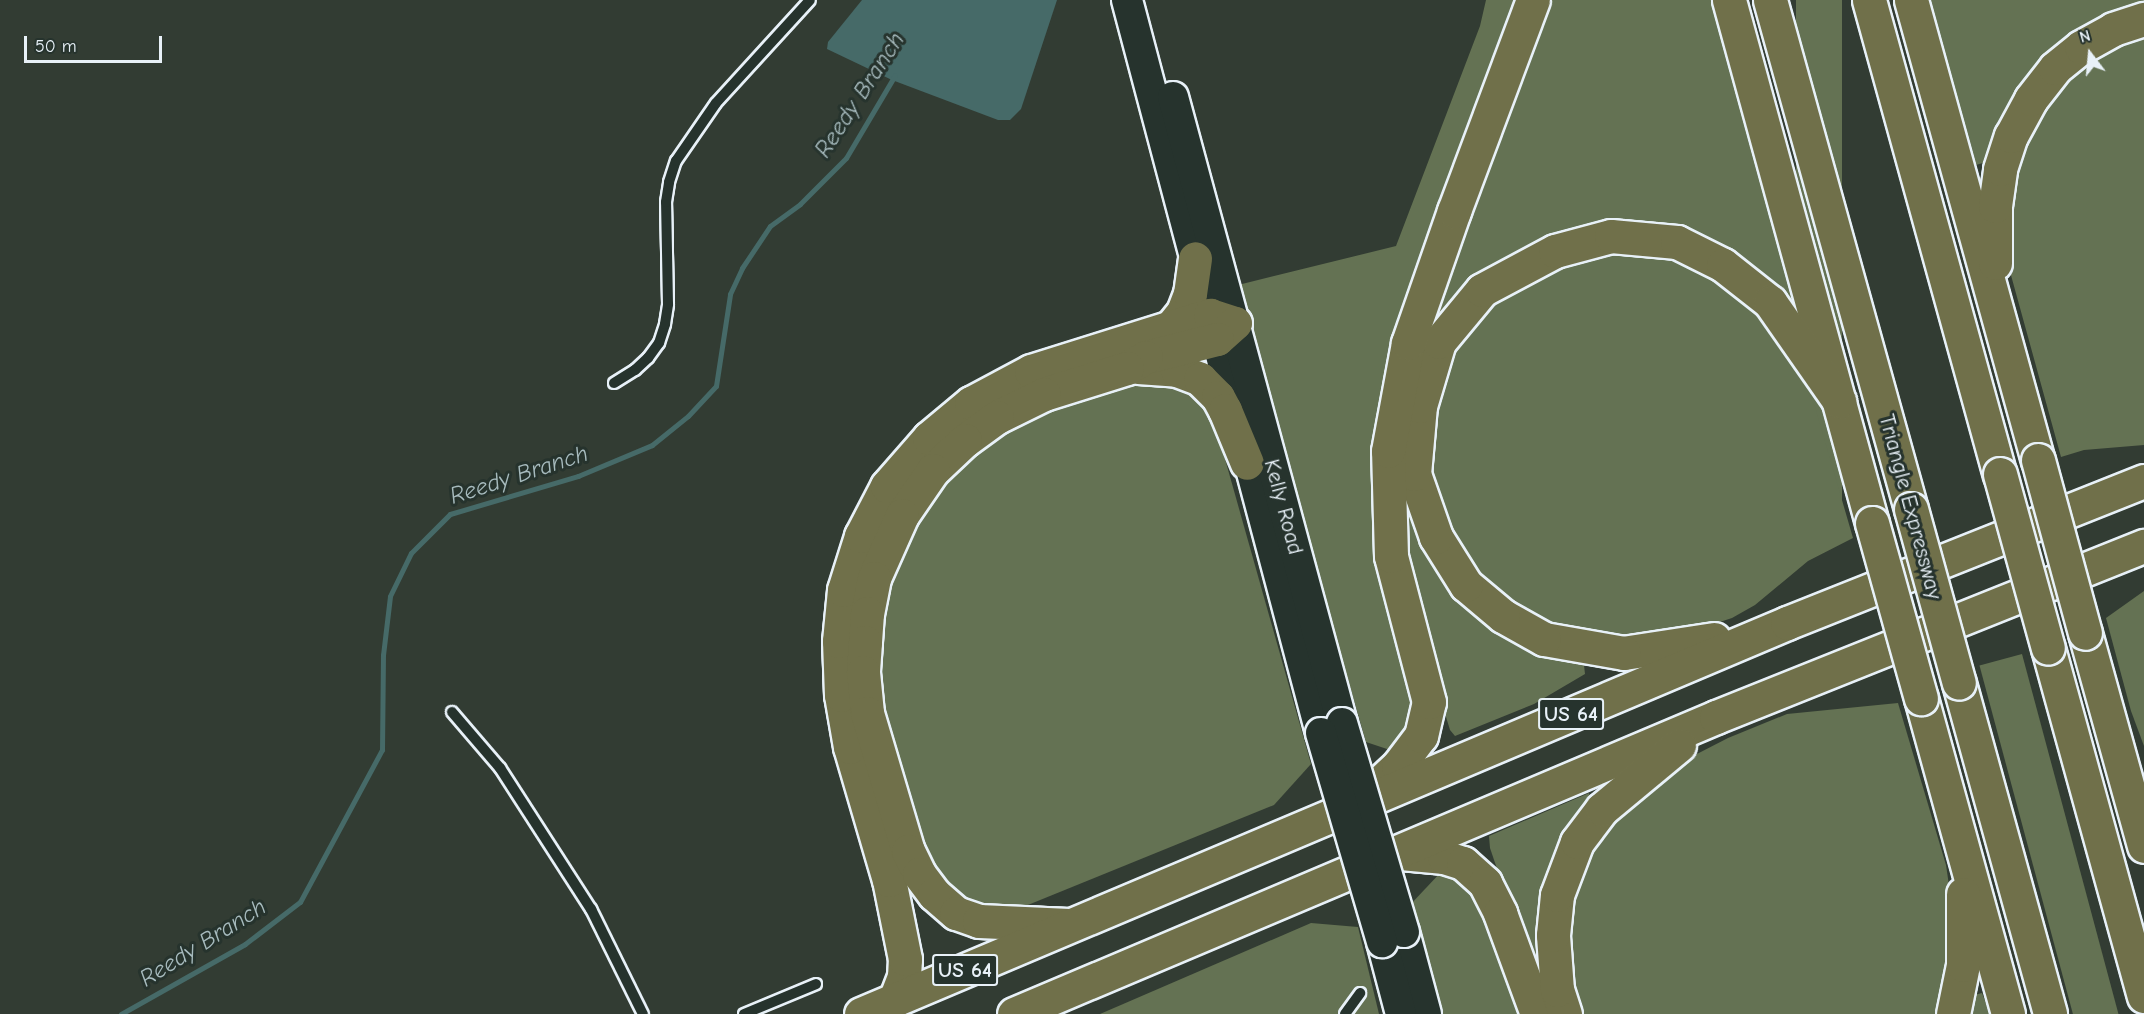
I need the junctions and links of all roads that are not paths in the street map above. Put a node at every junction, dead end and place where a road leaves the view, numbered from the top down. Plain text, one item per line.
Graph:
1 (810, 0) edge
2 (1127, 0) edge
3 (1143, 0) edge
4 (1533, 0) edge
5 (1729, 0) edge
6 (1770, 0) edge
7 (1869, 0) edge
8 (1911, 0) edge
9 (2144, 19) edge
10 (1195, 258) junction
11 (1994, 299) junction
12 (1221, 326) junction
13 (1171, 327) junction
14 (1127, 368) junction
15 (614, 383) dead end
16 (1839, 401) junction
17 (1247, 463) junction
18 (2144, 481) edge
19 (2144, 546) edge
20 (1787, 623) junction
21 (452, 712) dead end
22 (1716, 717) junction
23 (1332, 728) junction
24 (2122, 765) junction
25 (2144, 796) edge
26 (1356, 804) junction
27 (2144, 846) edge
28 (1962, 847) junction
29 (1396, 853) junction
30 (1069, 925) junction
31 (1393, 937) junction
32 (816, 984) dead end
33 (1078, 987) junction
34 (1360, 993) dead end
35 (2144, 996) edge
36 (894, 1000) junction
37 (643, 1014) edge
38 (744, 1014) edge
39 (861, 1014) edge
40 (1014, 1014) edge
41 (1054, 1014) edge
42 (1344, 1014) edge
43 (1401, 1014) edge
44 (1426, 1014) edge
45 (1538, 1014) edge
46 (1565, 1014) edge
47 (1953, 1014) edge
48 (2008, 1014) edge
49 (2050, 1014) edge

1 - 15 lane
2 - 10 main road, Kelly Road
3 - 12 main road, Kelly Road
4 - 26 highway
5 - 16 highway
6 - 49 highway, Triangle Expressway, bridge
7 - 35 highway, bridge
8 - 11 highway
9 - 11 highway
10 - 12 main road, Kelly Road
10 - 13 highway
11 - 24 highway, bridge
12 - 13 highway
12 - 14 highway
12 - 17 main road, Kelly Road
12 - 23 main road, Kelly Road
13 - 36 highway
14 - 17 highway
14 - 30 highway
16 - 20 highway
16 - 28 highway, bridge
17 - 23 main road, Kelly Road
18 - 20 highway, US 64
19 - 22 highway, US 64
20 - 26 highway, US 64
21 - 37 lane
22 - 29 highway, US 64
22 - 46 highway
23 - 31 main road, Kelly Road, bridge
24 - 25 highway
24 - 27 highway
26 - 30 highway, US 64
28 - 47 highway
28 - 48 highway
29 - 33 highway, US 64
29 - 45 highway
30 - 36 highway, US 64
31 - 43 main road, Kelly Road
31 - 44 main road, Kelly Road
32 - 38 lane
33 - 40 highway, US 64
33 - 41 highway
34 - 42 lane
36 - 39 highway, US 64

